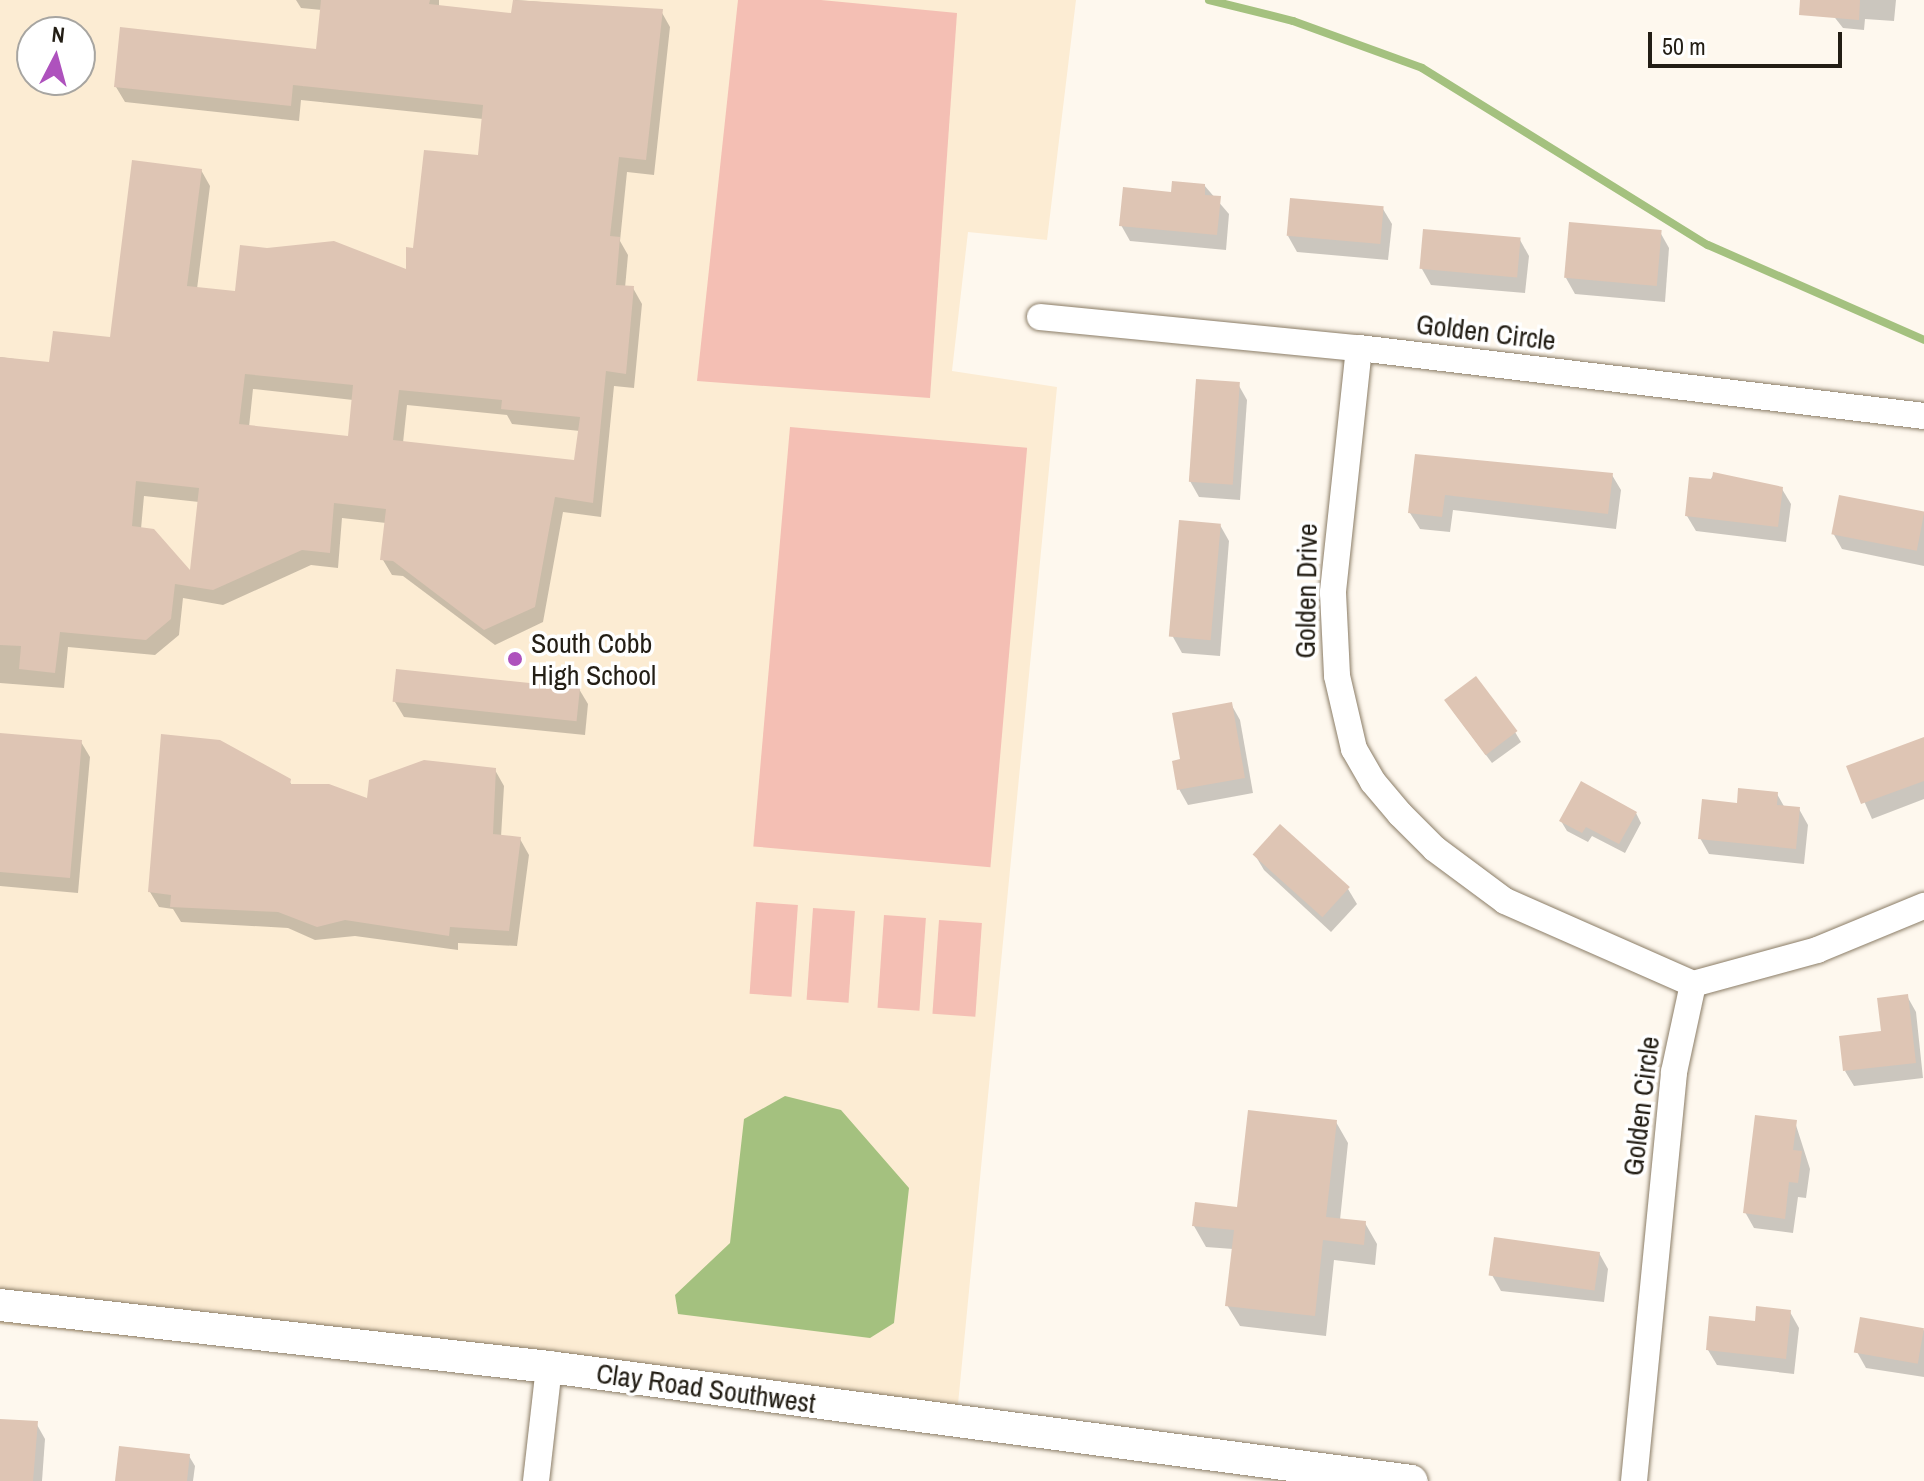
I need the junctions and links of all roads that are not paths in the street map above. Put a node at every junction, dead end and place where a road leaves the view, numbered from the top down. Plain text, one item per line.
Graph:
1 (1040, 317) dead end
2 (1359, 348) junction
3 (1924, 416) edge
4 (1924, 906) edge
5 (1693, 984) junction
6 (0, 1305) edge
7 (549, 1367) junction
8 (536, 1481) edge
9 (1411, 1481) edge
10 (1634, 1481) edge

1 - 2 street, Golden Circle
2 - 3 street, Golden Circle
2 - 5 street, Golden Drive
4 - 5 street
5 - 10 street, Golden Circle
6 - 7 street, Clay Road Southwest
7 - 8 street
7 - 9 street, Clay Road Southwest

